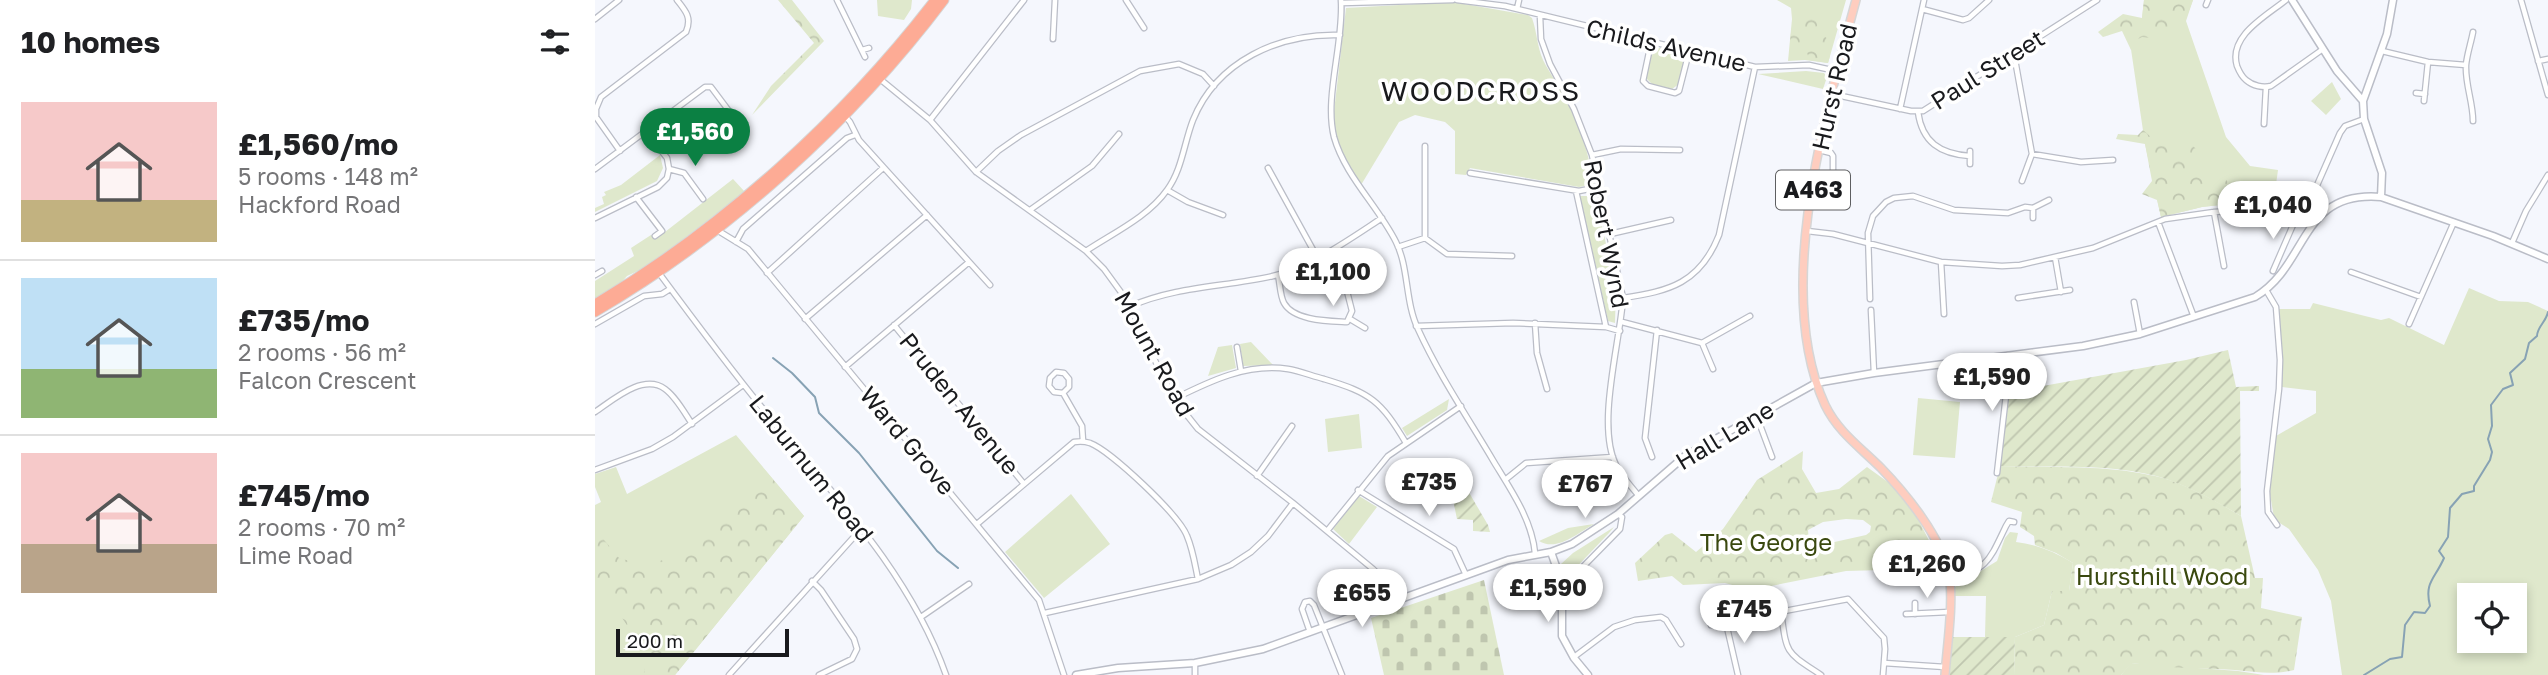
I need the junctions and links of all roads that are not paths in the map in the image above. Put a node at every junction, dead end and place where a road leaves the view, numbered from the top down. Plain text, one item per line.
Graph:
1 (619, 0) edge
2 (677, 0) edge
3 (837, 0) edge
4 (935, 0) edge
5 (944, 0) edge
6 (1024, 0) edge
7 (1055, 0) edge
8 (1126, 0) edge
9 (1453, 0) edge
10 (1519, 0) edge
11 (1856, 0) edge
12 (1924, 0) edge
13 (1989, 0) edge
14 (2097, 0) edge
15 (2286, 0) edge
16 (2292, 0) edge
17 (2393, 0) edge
18 (2521, 0) edge
19 (1341, 1) edge
20 (1517, 9) junction
21 (1922, 9) junction
22 (1540, 16) junction
23 (595, 19) edge
24 (1144, 28) dead end
25 (2473, 32) dead end
26 (1340, 35) junction
27 (1053, 39) dead end
28 (1651, 43) junction
29 (869, 48) dead end
30 (2323, 49) junction
31 (862, 50) junction
32 (2382, 51) junction
33 (1689, 52) junction
34 (2014, 54) junction
35 (865, 57) dead end
36 (2548, 59) edge
37 (2538, 61) junction
38 (2428, 62) junction
39 (2466, 65) junction
40 (1755, 67) junction
41 (1836, 71) junction
42 (877, 77) junction
43 (1214, 86) junction
44 (2266, 87) junction
45 (1831, 93) junction
46 (2416, 93) dead end
47 (2548, 95) edge
48 (2363, 101) junction
49 (1900, 108) junction
50 (729, 111) dead end
51 (1918, 112) junction
52 (844, 115) junction
53 (930, 120) junction
54 (2364, 120) junction
55 (2473, 121) dead end
56 (2264, 124) dead end
57 (646, 131) junction
58 (1119, 134) dead end
59 (855, 135) junction
60 (1425, 146) dead end
61 (1680, 150) dead end
62 (1819, 150) junction
63 (620, 151) junction
64 (2032, 154) junction
65 (1592, 155) junction
66 (2113, 160) dead end
67 (1970, 164) dead end
68 (883, 168) junction
69 (1268, 168) dead end
70 (595, 169) edge
71 (669, 169) junction
72 (976, 172) junction
73 (1470, 173) dead end
74 (2548, 176) edge
75 (2022, 181) dead end
76 (1833, 182) dead end
77 (1599, 187) junction
78 (1167, 190) junction
79 (1576, 191) junction
80 (636, 197) junction
81 (2381, 197) junction
82 (2313, 198) junction
83 (703, 199) dead end
84 (2049, 200) dead end
85 (2321, 202) dead end
86 (2032, 208) junction
87 (2307, 208) dead end
88 (1030, 209) junction
89 (2214, 212) junction
90 (927, 215) junction
91 (1223, 215) dead end
92 (595, 218) edge
93 (1382, 218) junction
94 (2033, 218) dead end
95 (2296, 218) junction
96 (1671, 220) dead end
97 (2158, 222) junction
98 (2454, 222) junction
99 (2311, 226) junction
100 (715, 227) junction
101 (1807, 231) junction
102 (1610, 234) junction
103 (655, 236) dead end
104 (1425, 238) junction
105 (736, 242) junction
106 (1868, 243) junction
107 (2512, 243) junction
108 (1398, 247) junction
109 (1336, 248) junction
110 (1086, 251) junction
111 (1511, 256) dead end
112 (1317, 257) junction
113 (2055, 257) junction
114 (2548, 259) edge
115 (969, 262) junction
116 (1941, 262) junction
117 (2224, 267) dead end
118 (656, 270) junction
119 (2273, 271) dead end
120 (2351, 272) dead end
121 (767, 273) junction
122 (1278, 275) junction
123 (990, 285) dead end
124 (670, 289) junction
125 (2070, 290) dead end
126 (2266, 290) junction
127 (2061, 292) junction
128 (2421, 297) junction
129 (1623, 298) junction
130 (2018, 298) dead end
131 (1870, 299) dead end
132 (2134, 302) dead end
133 (595, 304) edge
134 (1131, 306) junction
135 (1871, 310) dead end
136 (595, 312) edge
137 (1944, 314) dead end
138 (1750, 316) dead end
139 (2194, 317) junction
140 (805, 319) junction
141 (1350, 319) junction
142 (1622, 322) junction
143 (1535, 323) junction
144 (595, 324) edge
145 (2409, 324) dead end
146 (894, 325) junction
147 (1416, 326) junction
148 (1606, 327) junction
149 (1364, 328) dead end
150 (1657, 330) junction
151 (1620, 331) junction
152 (2140, 334) junction
153 (1702, 343) junction
154 (1237, 347) dead end
155 (2008, 354) junction
156 (845, 367) junction
157 (1713, 369) dead end
158 (1241, 371) junction
159 (1874, 373) junction
160 (1816, 383) junction
161 (743, 385) junction
162 (1548, 389) dead end
163 (1063, 393) junction
164 (1174, 399) junction
165 (1461, 406) junction
166 (595, 412) edge
167 (1756, 416) junction
168 (692, 424) junction
169 (1292, 425) dead end
170 (1083, 441) junction
171 (1406, 443) junction
172 (1613, 457) junction
173 (1652, 457) dead end
174 (1772, 457) dead end
175 (595, 470) edge
176 (1997, 473) dead end
177 (1257, 476) junction
178 (1505, 480) junction
179 (1024, 484) junction
180 (1358, 490) junction
181 (1638, 495) junction
182 (1293, 503) junction
183 (1618, 514) junction
184 (2014, 523) dead end
185 (977, 524) junction
186 (2277, 525) dead end
187 (862, 528) junction
188 (1327, 531) junction
189 (1551, 552) junction
190 (1535, 553) junction
191 (1467, 576) junction
192 (1198, 579) junction
193 (812, 581) junction
194 (1949, 582) junction
195 (969, 583) dead end
196 (1562, 583) junction
197 (1392, 603) junction
198 (1915, 603) dead end
199 (1660, 610) dead end
200 (1781, 612) junction
201 (1949, 612) junction
202 (1045, 613) junction
203 (1906, 614) dead end
204 (1915, 614) junction
205 (921, 617) junction
206 (1661, 617) junction
207 (1726, 622) junction
208 (1711, 625) dead end
209 (1323, 627) junction
210 (1310, 632) junction
211 (1677, 642) dead end
212 (1574, 658) junction
213 (1195, 663) junction
214 (1884, 663) junction
215 (1945, 671) edge
216 (729, 675) edge
217 (820, 675) edge
218 (947, 675) edge
219 (1064, 675) edge
220 (1076, 675) edge
221 (1195, 675) edge
222 (1342, 675) edge
223 (1587, 675) edge
224 (1738, 675) edge
225 (1821, 675) edge
226 (1883, 675) edge

1 - 23 street
2 - 63 street
3 - 31 street
4 - 42 highway
5 - 42 highway
6 - 53 street
7 - 27 street
8 - 24 street
9 - 19 street, Childs Avenue
9 - 20 street, Childs Avenue
10 - 20 street
11 - 41 main road, Hurst Road / A463
12 - 21 street
13 - 21 street
14 - 34 street, Paul Street
15 - 44 street
16 - 30 street
17 - 32 street
18 - 37 street
19 - 26 street
20 - 22 street, Childs Avenue
21 - 49 street
22 - 28 street, Childs Avenue
22 - 65 street, Robert Wynd
25 - 39 street
26 - 43 street
26 - 93 street
28 - 33 street, Childs Avenue
28 - 33 street
29 - 31 street
30 - 44 street
30 - 48 street
31 - 35 street
32 - 38 street
32 - 48 street
33 - 40 street, Childs Avenue
34 - 51 street, Paul Street
34 - 64 street
36 - 37 street
37 - 47 street
38 - 39 street
38 - 46 street
39 - 55 street
40 - 41 street, Childs Avenue
40 - 129 street
41 - 45 main road, Hurst Road / A463
42 - 52 highway
42 - 53 street, Mount Road
42 - 100 highway
43 - 72 street
43 - 78 street
44 - 56 street
45 - 49 street, Paul Street
45 - 62 main road, Hurst Road / A463
48 - 54 street
49 - 51 street, Paul Street
50 - 57 street
51 - 67 street
52 - 59 street
52 - 100 highway
53 - 72 street, Mount Road
54 - 81 street
54 - 82 street
57 - 63 street
57 - 71 street
58 - 88 street
59 - 68 street
59 - 105 street
60 - 104 street
61 - 65 street
62 - 76 street
62 - 101 main road, Hurst Road / A463
63 - 70 street
64 - 66 street
64 - 75 street
65 - 77 street, Robert Wynd
68 - 90 street
68 - 121 street
69 - 112 street
71 - 80 street
71 - 83 street
72 - 88 street, Mount Road
73 - 79 street
74 - 107 street
77 - 79 street
77 - 102 street, Robert Wynd
78 - 91 street
78 - 110 street
79 - 148 street
80 - 92 street
80 - 103 street
81 - 98 street
81 - 99 street
82 - 85 street
82 - 87 street
84 - 86 street
86 - 94 street
86 - 106 street
88 - 110 street, Mount Road
89 - 95 street
89 - 97 street
89 - 117 street
90 - 115 street
90 - 140 street
93 - 108 street
93 - 109 street
95 - 99 street
95 - 119 street
96 - 102 street
97 - 113 street
97 - 139 street
98 - 107 street
98 - 128 street
99 - 126 street
100 - 105 street, Ward Grove
100 - 118 highway
101 - 106 street
101 - 160 main road, Hurst Road / A463
102 - 129 street, Robert Wynd
104 - 108 street
104 - 111 street
105 - 121 street, Ward Grove
106 - 116 street
106 - 131 street
107 - 114 street
108 - 147 street
109 - 112 street
109 - 141 street
110 - 134 street, Mount Road
112 - 122 street
113 - 116 street
113 - 127 street
115 - 123 street
115 - 146 street
116 - 137 street
118 - 124 street, Laburnum Road
118 - 133 highway
118 - 136 highway
120 - 128 street
121 - 140 street, Ward Grove
122 - 134 street
122 - 141 street
124 - 144 street
124 - 161 street, Laburnum Road
125 - 127 street
126 - 139 street, Hall Lane
126 - 186 street
127 - 130 street
128 - 145 street
129 - 142 street, Robert Wynd
132 - 152 street
134 - 164 street, Mount Road
135 - 159 street
138 - 153 street
139 - 152 street, Hall Lane
140 - 156 street, Ward Grove
141 - 149 street
142 - 150 street
142 - 151 street, Robert Wynd
143 - 147 street
143 - 148 street
143 - 162 street
146 - 156 street
146 - 179 street, Pruden Avenue
147 - 165 street
148 - 151 street
150 - 153 street
150 - 173 street
151 - 172 street, Robert Wynd
152 - 155 street, Hall Lane
153 - 157 street
154 - 158 street
155 - 159 street, Hall Lane
155 - 176 street
156 - 185 street, Ward Grove
158 - 164 street
158 - 171 street
159 - 160 street, Hall Lane
160 - 167 street, Hall Lane
160 - 194 main road, A463
161 - 168 street
161 - 187 street, Laburnum Road
163 - 163 street
163 - 170 street
164 - 177 street, Mount Road
165 - 171 street
165 - 178 street
166 - 168 street
167 - 174 street
167 - 181 street, Hall Lane
168 - 175 street
169 - 177 street
170 - 179 street
170 - 192 street
171 - 180 street
172 - 178 street
172 - 181 street, Robert Wynd
177 - 182 street, Mount Road
178 - 190 street
179 - 185 street
180 - 188 street
180 - 191 street
181 - 183 street, Hall Lane
182 - 188 street, Mount Road
182 - 192 street
183 - 189 street, Hall Lane
183 - 196 street
184 - 194 street
185 - 202 street, Ward Grove
187 - 193 street
187 - 205 street, Laburnum Road
188 - 197 street, Mount Road
189 - 190 street
189 - 196 street
190 - 191 street
191 - 197 street
192 - 202 street
193 - 216 street
193 - 217 street
194 - 201 main road, A463
195 - 205 street
196 - 212 street
197 - 209 street
198 - 204 street
199 - 206 street
200 - 207 street
200 - 214 street
200 - 225 street
201 - 204 street
201 - 215 main road, A463
202 - 219 street, Ward Grove
203 - 204 street
205 - 218 street, Laburnum Road
206 - 211 street
206 - 212 street
207 - 208 street
207 - 224 street
209 - 210 street
209 - 210 street
209 - 222 street
210 - 213 street
212 - 223 street
213 - 220 street
213 - 221 street
214 - 215 street
214 - 226 street

